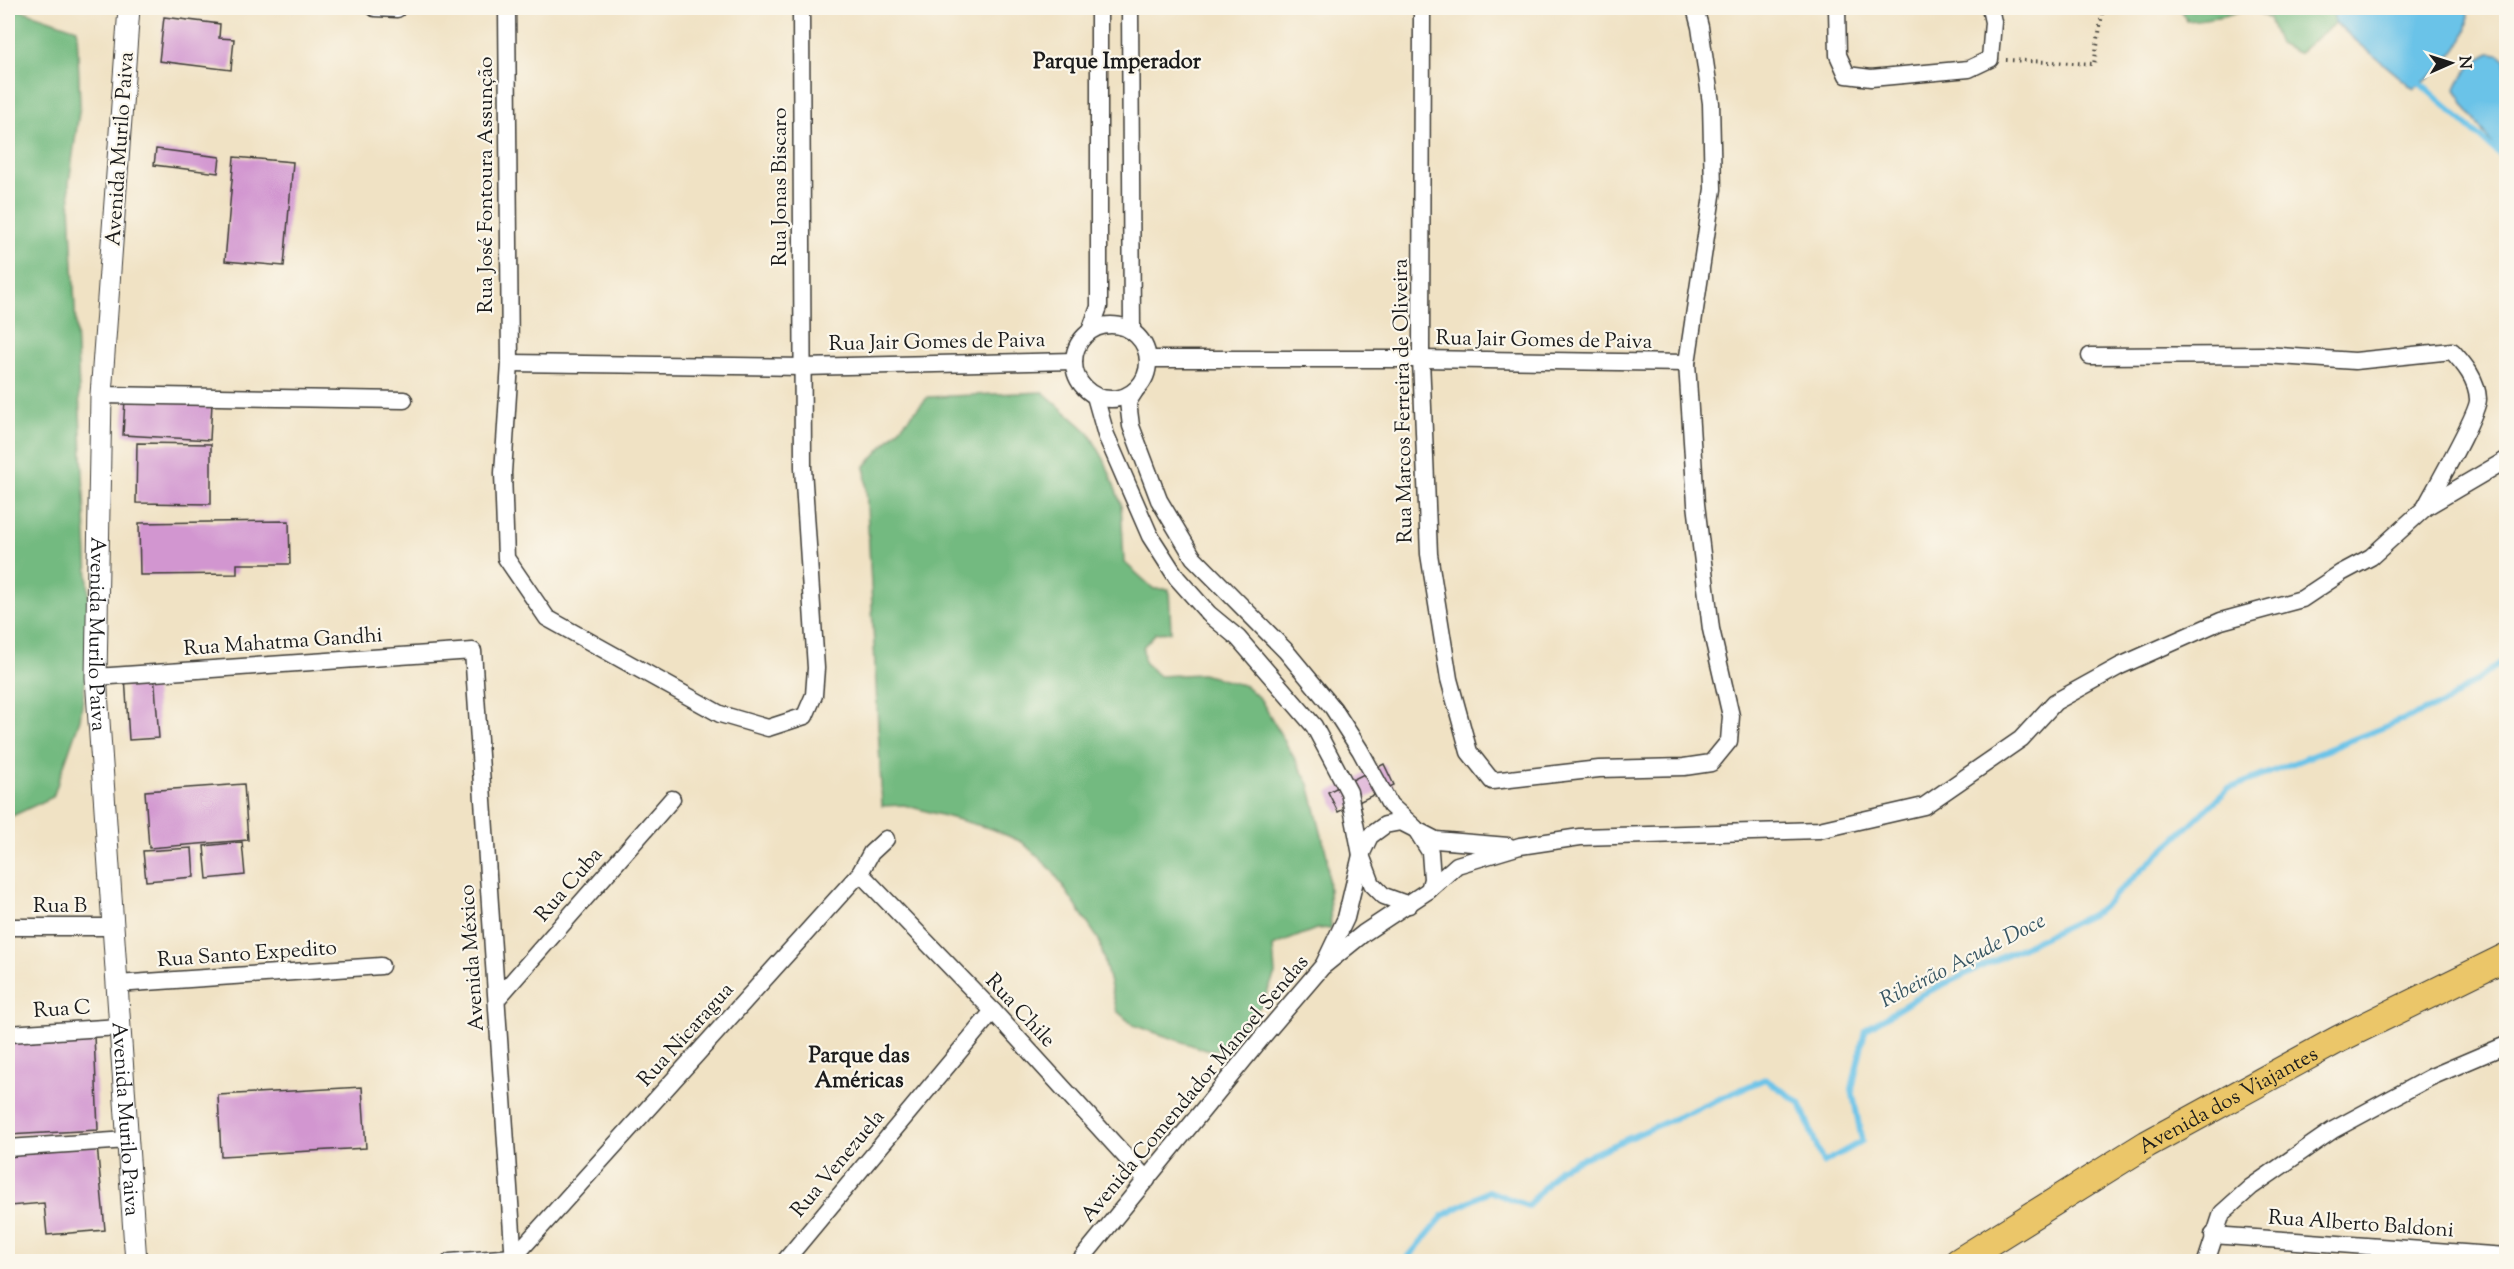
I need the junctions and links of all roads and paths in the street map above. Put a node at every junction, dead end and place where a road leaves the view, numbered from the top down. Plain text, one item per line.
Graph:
1 (129, 8) edge
2 (375, 8) edge
3 (507, 8) edge
4 (801, 8) edge
5 (1099, 8) edge
6 (1130, 8) edge
7 (1422, 8) edge
8 (1695, 8) edge
9 (1837, 8) edge
10 (1990, 8) edge
11 (2103, 8) edge
12 (397, 9) edge
13 (1990, 59) junction
14 (1132, 330) junction
15 (1090, 331) junction
16 (2090, 356) dead end
17 (1149, 359) junction
18 (1421, 359) junction
19 (1074, 361) junction
20 (510, 363) junction
21 (1687, 363) junction
22 (801, 367) junction
23 (1135, 391) junction
24 (101, 394) junction
25 (1095, 396) junction
26 (404, 400) dead end
27 (2506, 460) edge
28 (2426, 507) junction
29 (473, 651) joint
30 (96, 677) junction
31 (672, 799) dead end
32 (1415, 828) junction
33 (886, 839) dead end
34 (1520, 846) junction
35 (1361, 855) junction
36 (860, 873) junction
37 (1429, 890) junction
38 (1409, 905) junction
39 (8, 927) edge
40 (113, 927) junction
41 (2506, 957) edge
42 (381, 966) dead end
43 (1322, 968) junction
44 (117, 984) junction
45 (497, 999) junction
46 (993, 1011) junction
47 (120, 1027) junction
48 (8, 1034) edge
49 (2506, 1045) edge
50 (128, 1140) junction
51 (8, 1148) edge
52 (1147, 1180) junction
53 (2213, 1235) junction
54 (2506, 1256) edge
55 (514, 1259) edge
56 (136, 1262) edge
57 (450, 1262) edge
58 (784, 1262) edge
59 (1078, 1262) edge
60 (1958, 1262) edge
61 (2206, 1262) edge

1 - 24 street, Avenida Murilo Paiva
2 - 12 street
3 - 20 street, Rua José Fontoura Assunção
4 - 22 street, Rua Jonas Biscaro
5 - 15 street
6 - 14 street
7 - 18 street, Rua Marcos Ferreira de Oliveira
8 - 21 street
9 - 13 street
10 - 13 street
11 - 13 path
14 - 15 street
14 - 17 street
15 - 19 street
16 - 28 street
17 - 18 street, Rua Jair Gomes de Paiva
17 - 23 street
18 - 21 street, Rua Jair Gomes de Paiva
18 - 21 street, Rua Marcos Ferreira de Oliveira
19 - 22 street, Rua Jair Gomes de Paiva
19 - 25 street
20 - 22 street
20 - 22 street, Rua Jonas Biscaro
23 - 25 street
23 - 32 street
24 - 26 street
24 - 30 street, Avenida Murilo Paiva
25 - 35 street
27 - 28 street, Avenida Comendador Manoel Sendas
28 - 34 street, Avenida Comendador Manoel Sendas
29 - 30 street, Rua Mahatma Gandhi
29 - 45 street, Avenida México
30 - 40 street, Avenida Murilo Paiva
31 - 45 street, Rua Cuba
32 - 34 street
32 - 35 street
32 - 37 street
33 - 36 street, Rua Nicaragua
34 - 37 street, Avenida Comendador Manoel Sendas
35 - 38 street
35 - 43 street
36 - 46 street, Rua Chile
36 - 55 street, Rua Nicaragua
37 - 38 street, Avenida Comendador Manoel Sendas
38 - 43 street, Avenida Comendador Manoel Sendas
39 - 40 street, Rua B
40 - 44 street, Avenida Murilo Paiva
41 - 60 main road, Avenida dos Viajantes
42 - 44 street, Rua Santo Expedito
43 - 52 street, Avenida Comendador Manoel Sendas
44 - 47 street, Avenida Murilo Paiva
45 - 55 street, Avenida México
46 - 52 street, Rua Chile
46 - 58 street, Rua Venezuela
47 - 48 street, Rua C
47 - 50 street, Avenida Murilo Paiva
49 - 53 street
50 - 51 street
50 - 56 street, Avenida Murilo Paiva
52 - 59 street, Avenida Comendador Manoel Sendas
53 - 54 street, Rua Alberto Baldoni
53 - 61 street
55 - 57 street

